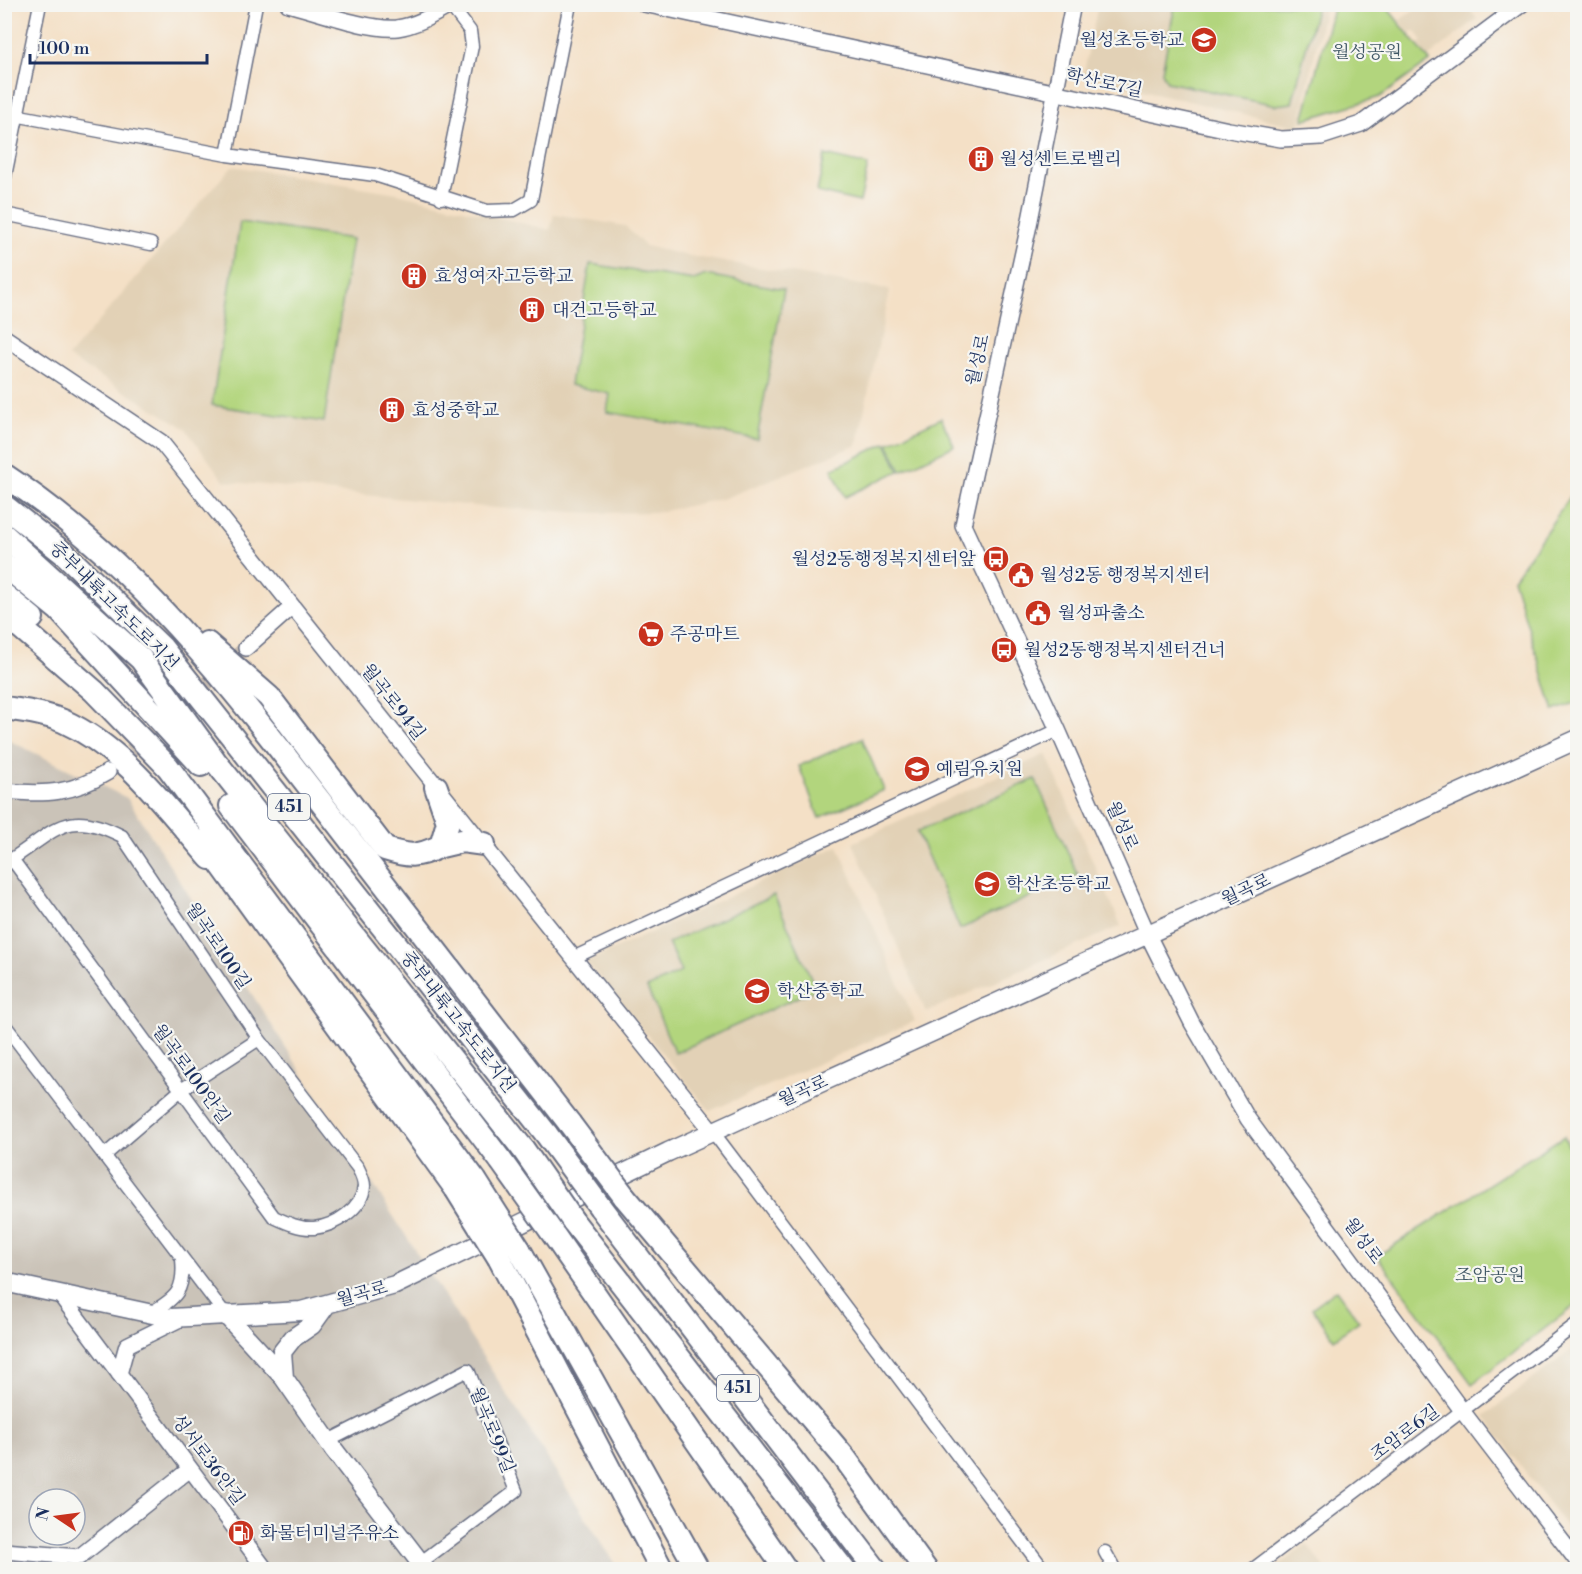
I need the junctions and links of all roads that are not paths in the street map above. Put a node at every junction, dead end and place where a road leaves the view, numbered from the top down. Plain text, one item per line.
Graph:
1 (40, 4) edge
2 (256, 4) edge
3 (288, 4) edge
4 (570, 4) edge
5 (644, 4) edge
6 (1073, 4) edge
7 (1522, 4) edge
8 (452, 5) edge
9 (1054, 93) junction
10 (4, 113) edge
11 (18, 116) junction
12 (227, 154) junction
13 (4, 181) edge
14 (441, 198) junction
15 (4, 214) edge
16 (151, 244) dead end
17 (4, 337) edge
18 (4, 475) edge
19 (4, 506) edge
20 (4, 535) edge
21 (86, 536) junction
22 (4, 565) edge
23 (4, 595) edge
24 (292, 607) junction
25 (4, 613) edge
26 (4, 633) edge
27 (246, 648) tunnel mouth
28 (4, 708) edge
29 (1058, 730) junction
30 (1578, 739) edge
31 (108, 772) tunnel mouth
32 (436, 787) junction
33 (4, 791) edge
34 (484, 844) junction
35 (441, 846) junction
36 (8, 862) edge
37 (235, 886) junction
38 (266, 900) junction
39 (1148, 935) junction
40 (573, 958) junction
41 (4, 1024) edge
42 (260, 1039) junction
43 (181, 1090) junction
44 (713, 1132) junction
45 (105, 1155) junction
46 (364, 1184) joint
47 (466, 1185) junction
48 (509, 1254) junction
49 (182, 1257) junction
50 (4, 1282) edge
51 (61, 1296) junction
52 (327, 1304) junction
53 (150, 1312) junction
54 (225, 1314) junction
55 (184, 1317) junction
56 (1578, 1323) edge
57 (119, 1374) junction
58 (284, 1378) junction
59 (1463, 1412) junction
60 (328, 1441) junction
61 (190, 1469) junction
62 (4, 1551) edge
63 (1105, 1552) dead end
64 (1578, 1562) edge
65 (423, 1566) edge
66 (266, 1569) edge
67 (662, 1569) edge
68 (698, 1569) edge
69 (786, 1569) edge
70 (844, 1569) edge
71 (876, 1569) edge
72 (926, 1569) edge
73 (1044, 1569) edge
74 (1115, 1569) edge
75 (1252, 1569) edge

1 - 11 street
2 - 12 street
3 - 8 street
4 - 14 street
5 - 9 street, 학산로7길
6 - 9 street, 월성로
7 - 9 street, 학산로7길
8 - 14 street
9 - 29 street, 월성로
10 - 11 street
11 - 12 street
11 - 13 street
12 - 14 street
15 - 16 street
17 - 24 street, 월곡로94길
18 - 21 highway
19 - 71 highway, 중부내륙고속도로지선 / 451, bridge
20 - 70 highway, 중부내륙고속도로지선 / 451, bridge
21 - 35 highway
21 - 72 highway, bridge
22 - 69 highway, bridge
23 - 38 highway
24 - 27 street
24 - 32 street, 월곡로94길
25 - 38 highway
26 - 37 highway
28 - 37 highway
29 - 39 street, 월성로
29 - 40 street
30 - 39 main road, 월곡로
31 - 33 street
32 - 34 street, 월곡로94길
32 - 35 highway
34 - 35 highway
34 - 40 street, 월곡로94길
36 - 42 street, 월곡로100길
36 - 43 street, 월곡로100안길
37 - 47 highway
38 - 47 highway
39 - 44 main road, 월곡로
39 - 59 street, 월성로
40 - 44 street, 월곡로94길
41 - 45 street
42 - 43 street
42 - 46 street, 월곡로100길
43 - 45 street
43 - 46 street, 월곡로100안길
44 - 52 main road, 월곡로
44 - 73 street
45 - 49 street
47 - 48 highway, bridge
48 - 67 highway
48 - 68 highway
49 - 53 street
49 - 54 street
50 - 51 main road, 월곡로
51 - 53 main road, 월곡로
51 - 57 street, 성서로36안길
52 - 54 main road, 월곡로
52 - 58 main road
53 - 55 main road, 월곡로
54 - 55 main road, 월곡로
54 - 58 main road, 월곡로99길
55 - 57 street
56 - 59 street, 조암로6길
57 - 61 street, 성서로36안길
58 - 60 main road, 월곡로99길
59 - 64 street, 월성로
59 - 75 street, 조암로6길
60 - 65 main road, 월곡로99길
60 - 65 street, 월곡로99길
61 - 62 street
61 - 66 street, 성서로36안길
63 - 74 street

